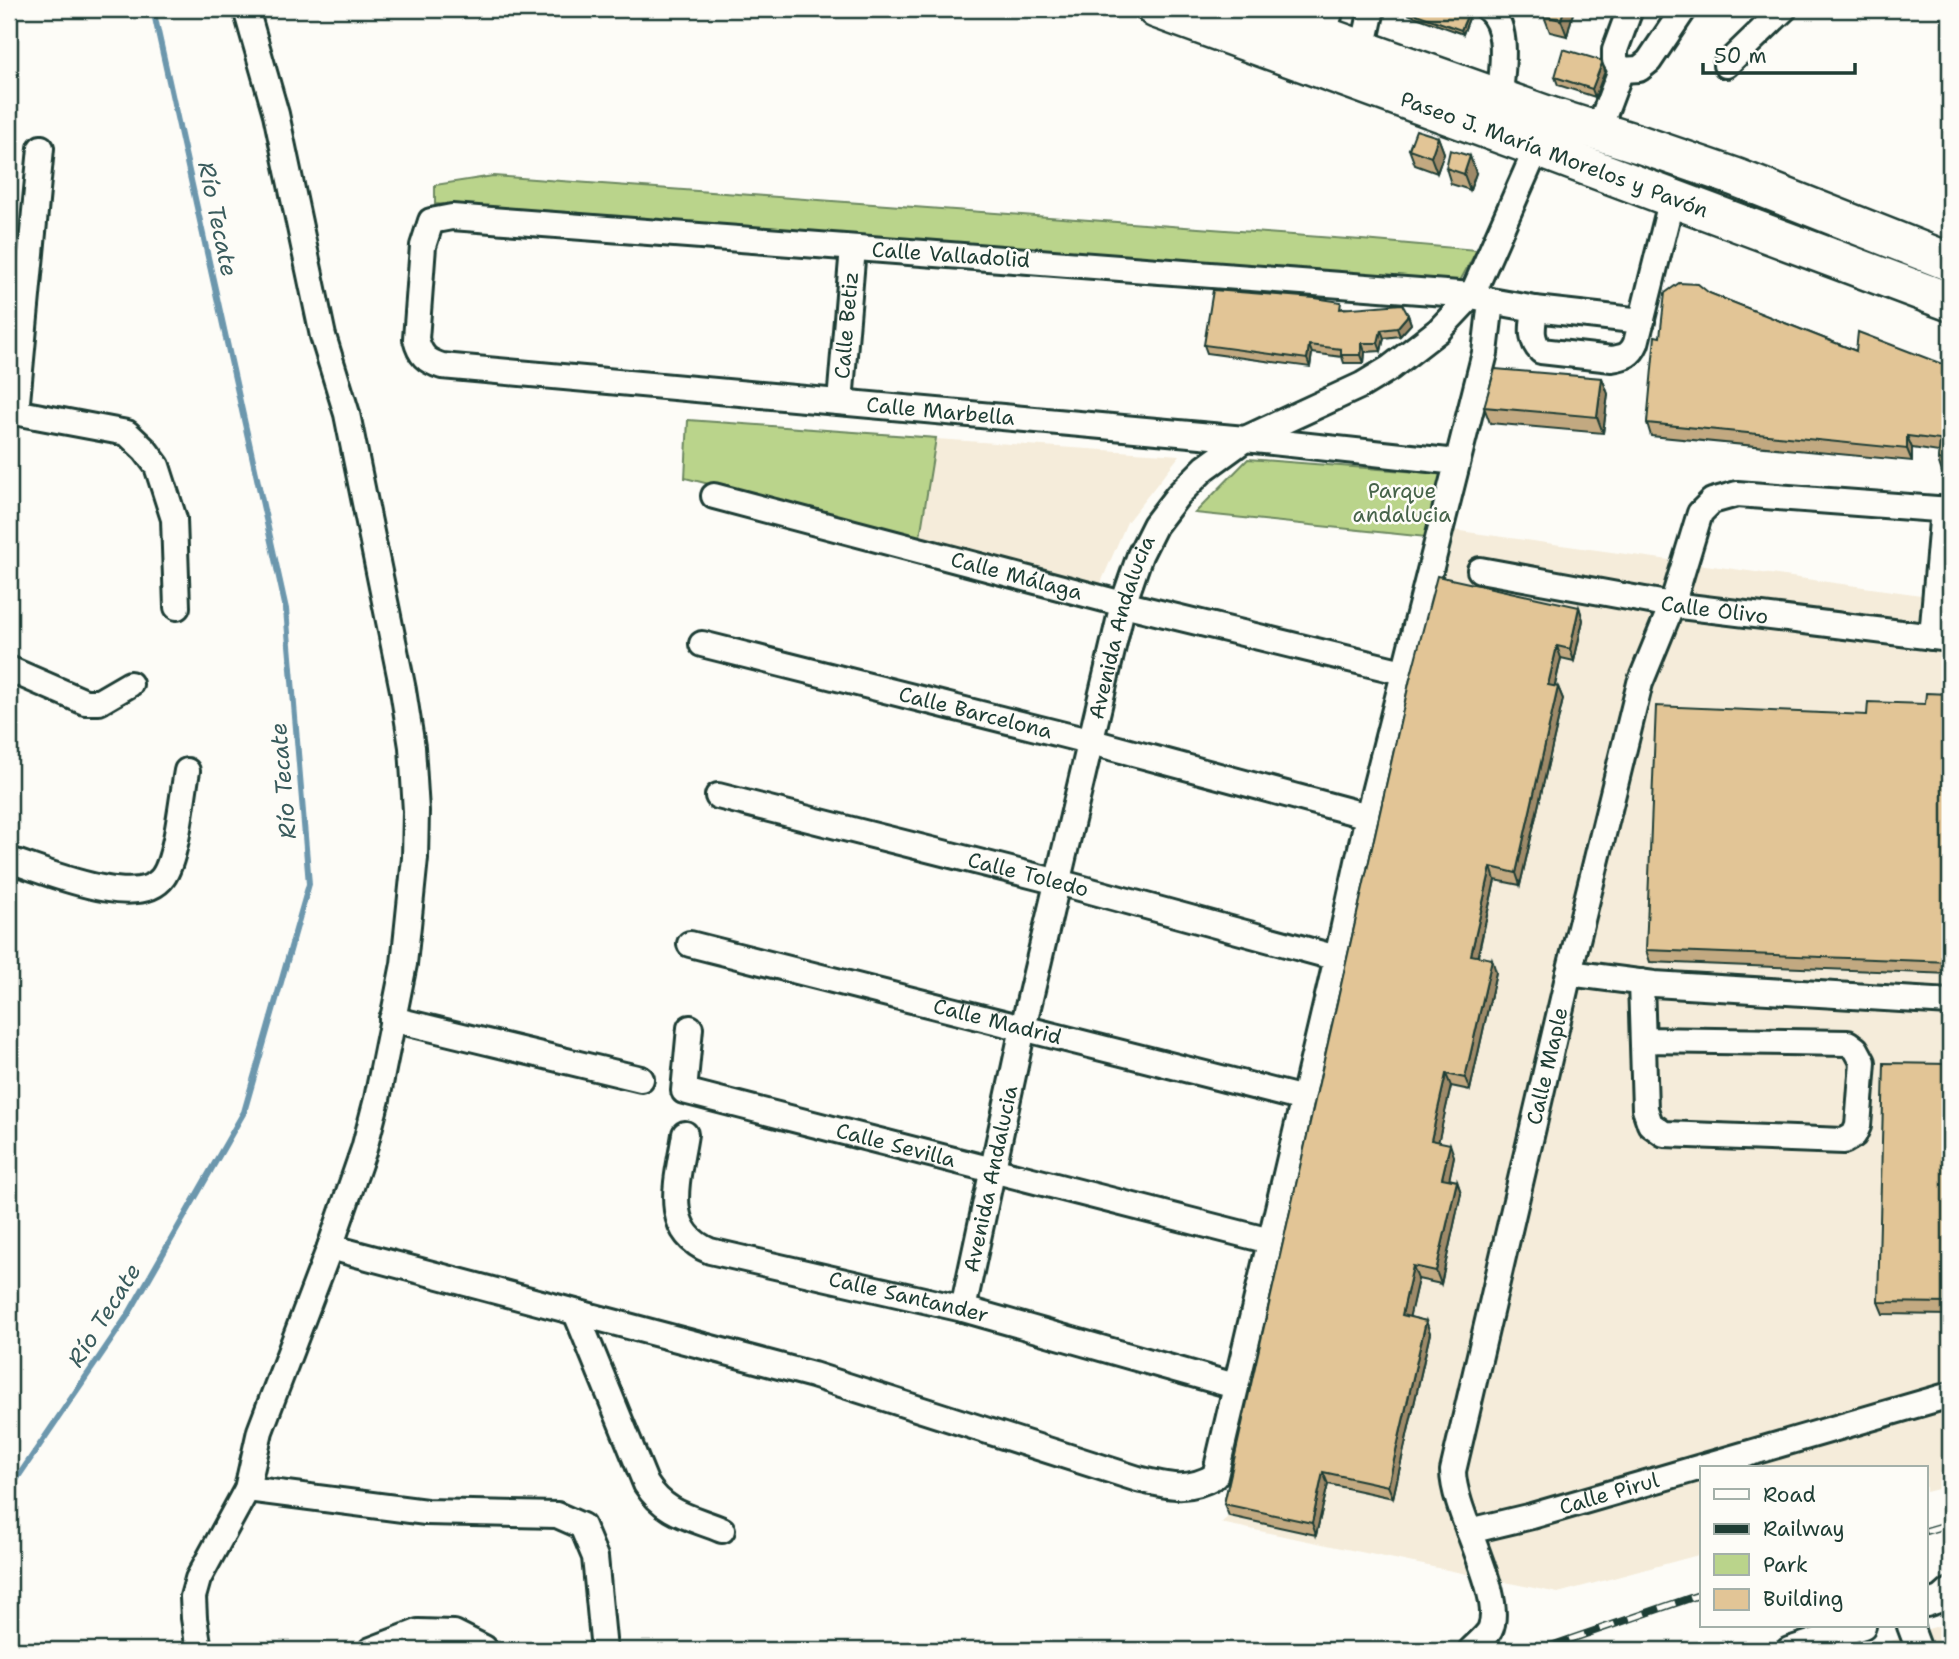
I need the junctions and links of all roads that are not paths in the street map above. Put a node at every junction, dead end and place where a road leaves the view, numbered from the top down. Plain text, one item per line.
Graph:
1 (246, 9) edge
2 (1156, 9) edge
3 (1248, 9) edge
4 (1372, 9) edge
5 (1488, 9) edge
6 (1630, 9) edge
7 (1684, 9) edge
8 (1784, 9) edge
9 (1316, 21) edge
10 (1363, 50) junction
11 (1726, 65) dead end
12 (1621, 70) junction
13 (1500, 98) junction
14 (1598, 131) junction
15 (1544, 132) junction
16 (41, 148) dead end
17 (1672, 198) junction
18 (853, 247) junction
19 (1950, 262) edge
20 (1481, 298) junction
21 (1950, 302) edge
22 (1535, 309) junction
23 (1642, 321) junction
24 (424, 358) joint
25 (840, 402) junction
26 (12, 411) edge
27 (1245, 439) junction
28 (1457, 462) junction
29 (714, 496) dead end
30 (1947, 509) edge
31 (1480, 570) dead end
32 (1123, 604) junction
33 (1672, 605) junction
34 (177, 607) dead end
35 (1941, 638) edge
36 (702, 644) dead end
37 (9, 669) edge
38 (1403, 672) junction
39 (130, 684) dead end
40 (1091, 741) junction
41 (187, 771) dead end
42 (718, 796) dead end
43 (1368, 816) junction
44 (9, 860) edge
45 (1058, 882) junction
46 (690, 944) dead end
47 (1337, 958) junction
48 (1569, 974) junction
49 (1641, 982) junction
50 (1950, 1002) edge
51 (392, 1019) junction
52 (690, 1028) dead end
53 (1023, 1028) junction
54 (1643, 1040) junction
55 (641, 1079) dead end
56 (1304, 1099) junction
57 (685, 1134) dead end
58 (993, 1171) junction
59 (1270, 1241) junction
60 (330, 1247) junction
61 (962, 1309) junction
62 (576, 1312) junction
63 (1235, 1386) junction
64 (1950, 1395) edge
65 (1705, 1466) edge
66 (1700, 1467) edge
67 (247, 1489) junction
68 (722, 1530) dead end
69 (1469, 1531) junction
70 (1911, 1628) edge
71 (1848, 1637) edge
72 (484, 1648) dead end
73 (199, 1650) edge
74 (371, 1650) edge
75 (604, 1650) edge
76 (1471, 1650) edge
77 (1789, 1650) edge
78 (1919, 1650) edge

1 - 51 street
2 - 15 highway, Paseo J. María Morelos y Pavón
3 - 9 highway, Paseo J. María Morelos y Pavón
4 - 10 street
5 - 13 street
6 - 12 street
7 - 12 street
8 - 11 street
9 - 10 highway, Paseo J. María Morelos y Pavón
10 - 13 highway, Paseo J. María Morelos y Pavón
12 - 14 street
13 - 15 highway, Paseo J. María Morelos y Pavón
14 - 15 highway, Paseo J. María Morelos y Pavón
14 - 19 highway, Paseo J. María Morelos y Pavón
15 - 17 highway, Paseo J. María Morelos y Pavón
15 - 20 street, Avenida Andalucia
16 - 26 street
17 - 21 highway, Paseo J. María Morelos y Pavón
17 - 23 street
18 - 20 street, Calle Valladolid
18 - 24 street, Calle Valladolid
18 - 25 street, Calle Betiz
20 - 22 street, Calle Valladolid
20 - 27 street, Avenida Andalucia
20 - 28 street
22 - 23 street, Calle Valladolid
22 - 23 street
24 - 25 street, Calle Marbella
25 - 27 street, Calle Marbella
26 - 34 street
27 - 28 street, Calle Marbella
27 - 32 street, Avenida Andalucia
28 - 38 street
29 - 32 street, Calle Málaga
30 - 33 street, Calle Maple
30 - 35 street
31 - 33 street, Calle Olivo
32 - 38 street, Calle Málaga
32 - 40 street, Avenida Andalucia
33 - 35 street, Calle Olivo
33 - 48 street, Calle Maple
36 - 40 street, Calle Barcelona
37 - 39 street
38 - 43 street
40 - 43 street, Calle Barcelona
40 - 45 street, Avenida Andalucia
41 - 44 street
42 - 45 street, Calle Toledo
43 - 47 street
45 - 47 street, Calle Toledo
45 - 53 street, Avenida Andalucia
46 - 53 street, Calle Madrid
47 - 56 street
48 - 49 street
48 - 69 street, Calle Maple
49 - 50 street
49 - 54 street
51 - 55 street
51 - 60 street
52 - 58 street, Calle Sevilla
53 - 56 street, Calle Madrid
53 - 58 street, Avenida Andalucia
54 - 54 street
56 - 59 street
57 - 61 street, Calle Santander
58 - 59 street, Calle Sevilla
58 - 61 street, Avenida Andalucia
59 - 63 street
60 - 62 street
60 - 67 street
61 - 63 street, Calle Santander
62 - 63 street
62 - 68 street
64 - 65 street, Calle Pirul
66 - 69 street, Calle Pirul
67 - 73 street
67 - 75 street
69 - 76 street, Calle Maple
70 - 78 street
71 - 77 street
72 - 74 street

